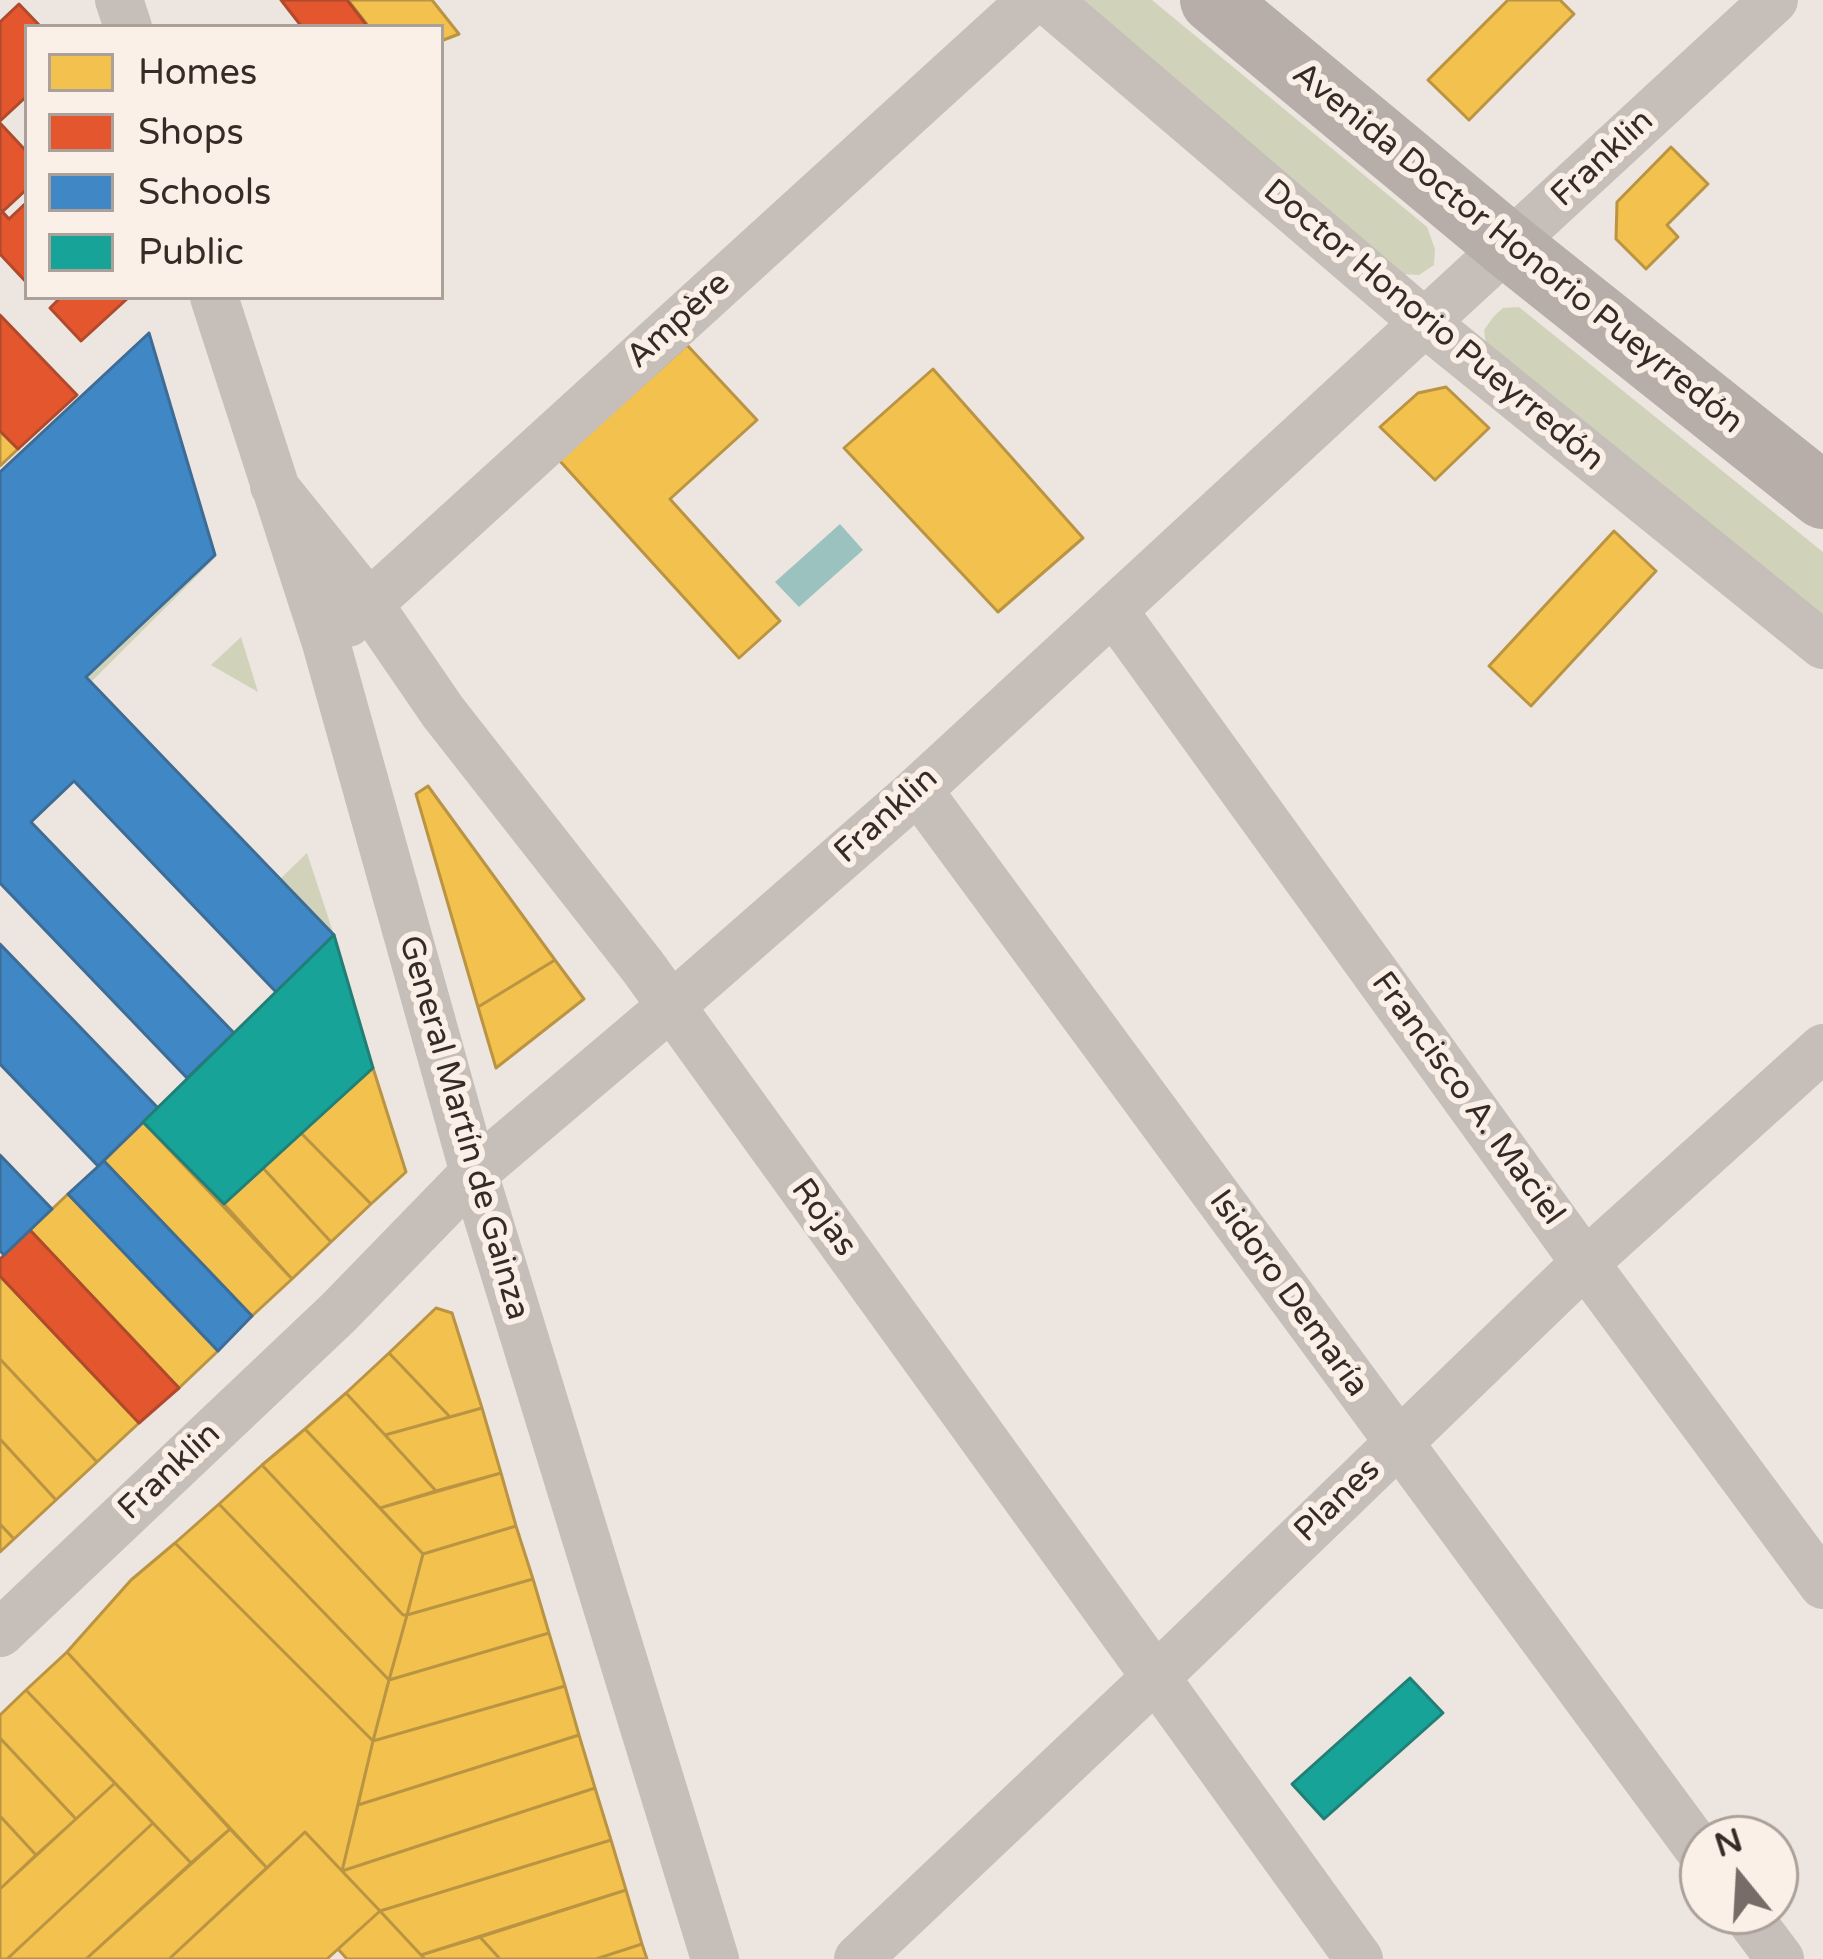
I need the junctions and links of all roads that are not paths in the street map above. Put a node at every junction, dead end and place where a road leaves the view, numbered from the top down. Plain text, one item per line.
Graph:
1 (1032, 0) edge
2 (1047, 0) edge
3 (1213, 0) edge
4 (1774, 0) edge
5 (1509, 246) junction
6 (215, 300) edge
7 (1424, 322) junction
8 (274, 486) junction
9 (1823, 496) edge
10 (368, 604) junction
11 (1113, 610) junction
12 (326, 643) junction
13 (1823, 645) edge
14 (918, 790) junction
15 (670, 1007) junction
16 (1823, 1048) edge
17 (474, 1173) junction
18 (1586, 1263) junction
19 (1397, 1443) junction
20 (1823, 1585) edge
21 (0, 1633) edge
22 (1156, 1677) junction
23 (1679, 1824) edge
24 (715, 1959) edge
25 (858, 1959) edge
26 (1359, 1959) edge

1 - 10 street, Ampère
2 - 7 street, Doctor Honorio Pueyrredón
3 - 5 main road, Avenida Doctor Honorio Pueyrredón
4 - 5 street, Franklin
5 - 7 street, Franklin
5 - 9 main road, Avenida Doctor Honorio Pueyrredón
6 - 8 street, General Martín de Gainza
7 - 11 street, Franklin
7 - 13 street, Doctor Honorio Pueyrredón
8 - 10 street, Rojas
8 - 12 street, General Martín de Gainza
10 - 12 street, Ampère
10 - 15 street, Rojas
11 - 14 street, Franklin
11 - 18 street, Francisco A. Maciel
12 - 17 street, General Martín de Gainza
14 - 15 street, Franklin
14 - 19 street, Isidoro Demaría
15 - 17 street, Franklin
15 - 22 street, Rojas
16 - 18 street, Planes
17 - 21 street, Franklin
17 - 24 street, General Martín de Gainza
18 - 19 street, Planes
18 - 20 street, Francisco A. Maciel
19 - 22 street, Planes
19 - 23 street, Isidoro Demaría
22 - 25 street, Planes
22 - 26 street, Rojas

